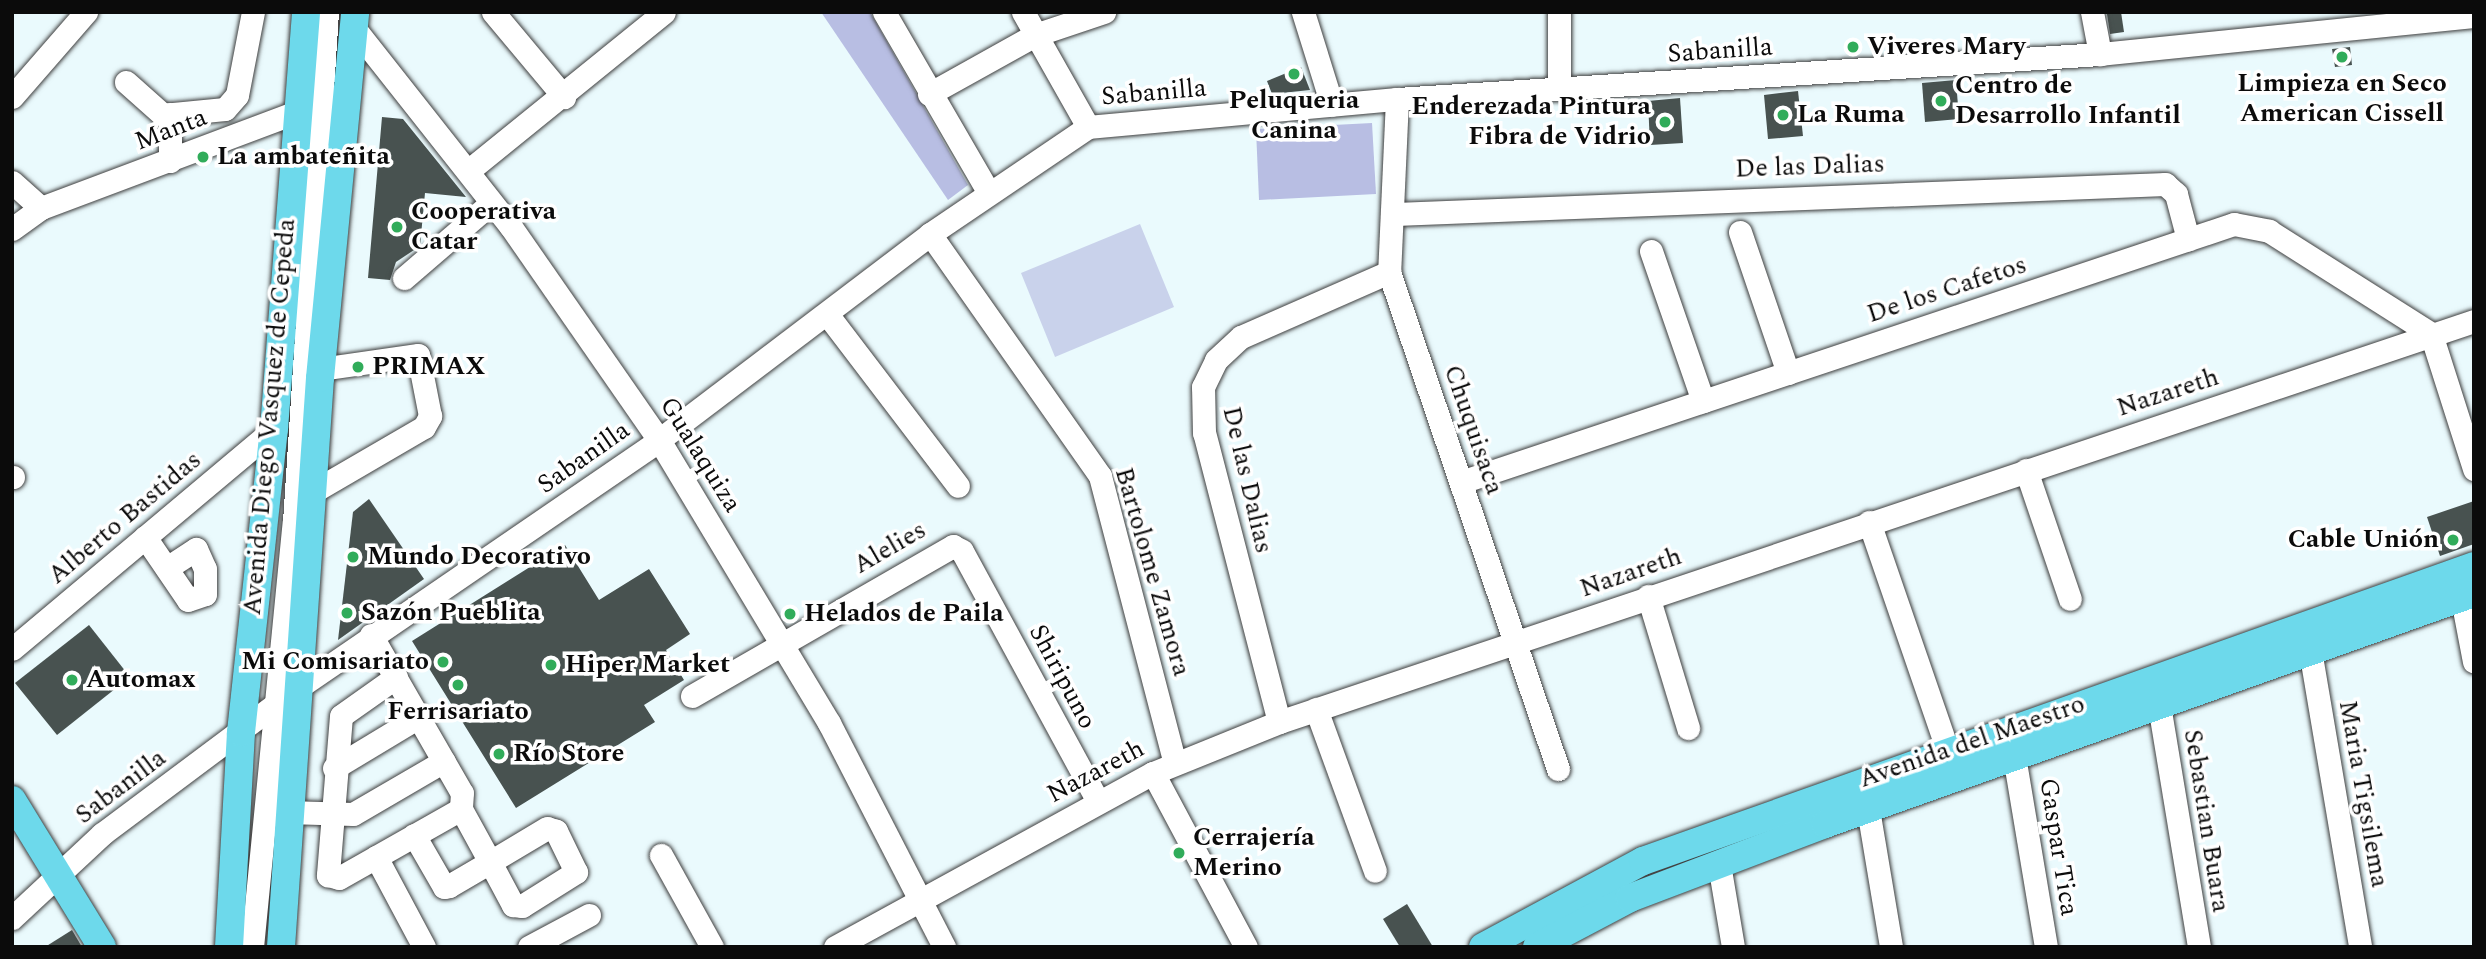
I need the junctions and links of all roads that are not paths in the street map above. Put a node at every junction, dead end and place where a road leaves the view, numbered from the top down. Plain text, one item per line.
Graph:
1 (86, 12) edge
2 (253, 12) edge
3 (306, 12) edge
4 (327, 12) edge
5 (493, 12) edge
6 (664, 12) edge
7 (884, 12) edge
8 (1023, 12) edge
9 (1104, 12) edge
10 (1303, 12) edge
11 (1559, 12) edge
12 (2092, 12) edge
13 (2463, 15) edge
14 (350, 17) edge
15 (1035, 35) junction
16 (2100, 54) junction
17 (126, 82) dead end
18 (1559, 89) junction
19 (929, 94) junction
20 (335, 96) junction
21 (12, 97) edge
22 (564, 97) junction
23 (1397, 99) junction
24 (1332, 105) junction
25 (294, 113) junction
26 (170, 114) junction
27 (1088, 127) junction
28 (170, 161) junction
29 (468, 171) junction
30 (12, 183) edge
31 (989, 193) junction
32 (491, 204) junction
33 (41, 208) junction
34 (1395, 214) junction
35 (12, 229) edge
36 (1740, 232) dead end
37 (930, 234) junction
38 (2188, 239) junction
39 (1651, 251) dead end
40 (1389, 272) junction
41 (404, 278) dead end
42 (827, 314) junction
43 (2474, 321) edge
44 (2431, 334) junction
45 (321, 369) junction
46 (1788, 373) junction
47 (1703, 401) junction
48 (274, 429) junction
49 (659, 440) junction
50 (2474, 469) edge
51 (2026, 470) junction
52 (1461, 482) junction
53 (958, 486) dead end
54 (314, 491) junction
55 (1869, 522) junction
56 (145, 537) junction
57 (953, 546) joint
58 (167, 568) dead end
59 (2467, 582) edge
60 (1648, 596) junction
61 (2070, 599) dead end
62 (371, 635) junction
63 (1516, 640) junction
64 (783, 643) junction
65 (12, 649) edge
66 (2310, 650) junction
67 (2263, 654) junction
68 (2474, 662) edge
69 (396, 677) junction
70 (692, 696) dead end
71 (285, 697) junction
72 (2159, 705) junction
73 (1317, 709) junction
74 (417, 718) junction
75 (1279, 722) junction
76 (1688, 728) dead end
77 (2052, 729) junction
78 (241, 732) junction
79 (1948, 751) junction
80 (2014, 757) junction
81 (444, 761) junction
82 (1175, 763) junction
83 (334, 768) junction
84 (1558, 769) dead end
85 (1153, 773) junction
86 (1816, 797) junction
87 (12, 800) edge
88 (1098, 802) junction
89 (461, 809) junction
90 (1868, 809) junction
91 (287, 813) junction
92 (330, 814) junction
93 (1825, 824) junction
94 (414, 835) junction
95 (661, 855) dead end
96 (376, 857) junction
97 (1719, 864) junction
98 (1375, 871) dead end
99 (57, 875) junction
100 (921, 899) junction
101 (1569, 899) junction
102 (589, 915) dead end
103 (12, 918) edge
104 (1582, 924) junction
105 (102, 947) edge
106 (229, 947) edge
107 (252, 947) edge
108 (271, 947) edge
109 (281, 947) edge
110 (424, 947) edge
111 (529, 947) edge
112 (712, 947) edge
113 (835, 947) edge
114 (944, 947) edge
115 (1246, 947) edge
116 (1483, 947) edge
117 (1538, 947) edge
118 (1733, 947) edge
119 (1891, 947) edge
120 (2046, 947) edge
121 (2199, 947) edge
122 (2360, 947) edge

1 - 21 street
2 - 26 street
3 - 25 main road, Avenida Diego Vasquez de Cepeda
4 - 20 street
5 - 22 street
6 - 22 street
7 - 19 street
8 - 15 street
9 - 15 street
10 - 24 street
11 - 18 street
12 - 16 street
13 - 16 street, Sabanilla
14 - 20 main road, Avenida Diego Vasquez de Cepeda
14 - 29 street, Gualaquiza
15 - 19 street
15 - 27 street
16 - 18 street, Sabanilla
17 - 26 street
18 - 23 street, Sabanilla
19 - 31 street
20 - 25 street, Manta
20 - 45 main road, Avenida Diego Vasquez de Cepeda
20 - 71 street
22 - 29 street
23 - 24 street, Sabanilla
23 - 34 street, Chuquisaca
24 - 27 street, Sabanilla
25 - 28 street, Manta
25 - 48 main road, Avenida Diego Vasquez de Cepeda
26 - 28 street
27 - 31 street, Sabanilla
28 - 33 street, Manta
29 - 32 street, Gualaquiza
30 - 33 street
31 - 37 street, Sabanilla
32 - 41 street
32 - 49 street, Gualaquiza
33 - 35 street, Manta
34 - 38 street, De las Dalias
34 - 40 street, Chuquisaca
36 - 46 street
37 - 42 street, Sabanilla
37 - 82 street, Bartolome Zamora
38 - 44 street, De los Cafetos
38 - 46 street, De los Cafetos
39 - 47 street
40 - 52 street, Chuquisaca
40 - 75 street, De las Dalias
42 - 49 street, Sabanilla
42 - 53 street
43 - 44 street, Nazareth
44 - 50 street
44 - 51 street, Nazareth
45 - 54 main road, Avenida Diego Vasquez de Cepeda
45 - 54 street
46 - 47 street, De los Cafetos
47 - 52 street, De los Cafetos
48 - 56 street, Alberto Bastidas
48 - 78 main road, Avenida Diego Vasquez de Cepeda
49 - 62 street, Sabanilla
49 - 64 street, Gualaquiza
51 - 55 street, Nazareth
51 - 61 street
52 - 63 street, Chuquisaca
54 - 71 main road, Avenida Diego Vasquez de Cepeda
55 - 60 street, Nazareth
55 - 79 street
56 - 58 street
56 - 65 street, Alberto Bastidas
57 - 64 street, Alelies
57 - 88 street, Shiripuno
59 - 66 main road, Avenida del Maestro
59 - 67 main road, Avenida del Maestro
59 - 68 street
60 - 63 street, Nazareth
60 - 76 street
62 - 69 street
62 - 71 street, Sabanilla
63 - 73 street, Nazareth
63 - 84 street, Chuquisaca
64 - 70 street, Alelies
64 - 100 street, Gualaquiza
66 - 67 main road, Avenida del Maestro
66 - 122 street, Maria Tigsilema
67 - 72 main road, Avenida del Maestro
67 - 77 main road, Avenida del Maestro
69 - 74 street
69 - 83 street
71 - 78 street, Sabanilla
71 - 91 main road, Avenida Diego Vasquez de Cepeda
71 - 107 street
71 - 108 street
72 - 77 main road, Avenida del Maestro
72 - 121 street, Sebastian Buara
73 - 75 street, Nazareth
73 - 98 street
74 - 81 street
74 - 83 street
75 - 82 street, Nazareth
77 - 79 main road, Avenida del Maestro
77 - 80 main road, Avenida del Maestro
78 - 99 street, Sabanilla
78 - 106 main road, Avenida Diego Vasquez de Cepeda
79 - 86 main road, Avenida del Maestro
80 - 90 main road, Avenida del Maestro
80 - 120 street, Gaspar Tica
81 - 89 street
81 - 92 street
82 - 85 street, Nazareth
83 - 92 street
85 - 88 street, Nazareth
85 - 115 street
86 - 93 main road
86 - 101 main road, Avenida del Maestro
87 - 99 main road
88 - 100 street, Nazareth
89 - 94 street
89 - 94 street
90 - 93 main road, Avenida del Maestro
90 - 119 street
91 - 92 street
91 - 109 main road, Avenida Diego Vasquez de Cepeda
92 - 96 street
93 - 97 main road, Avenida del Maestro
94 - 96 street
95 - 112 street
96 - 110 street
97 - 104 main road, Avenida del Maestro
97 - 118 street
99 - 103 street, Sabanilla
99 - 105 main road
100 - 113 street, Nazareth
100 - 114 street, Gualaquiza
101 - 104 main road
101 - 116 main road, Avenida del Maestro
102 - 111 street
104 - 117 main road, Avenida del Maestro

